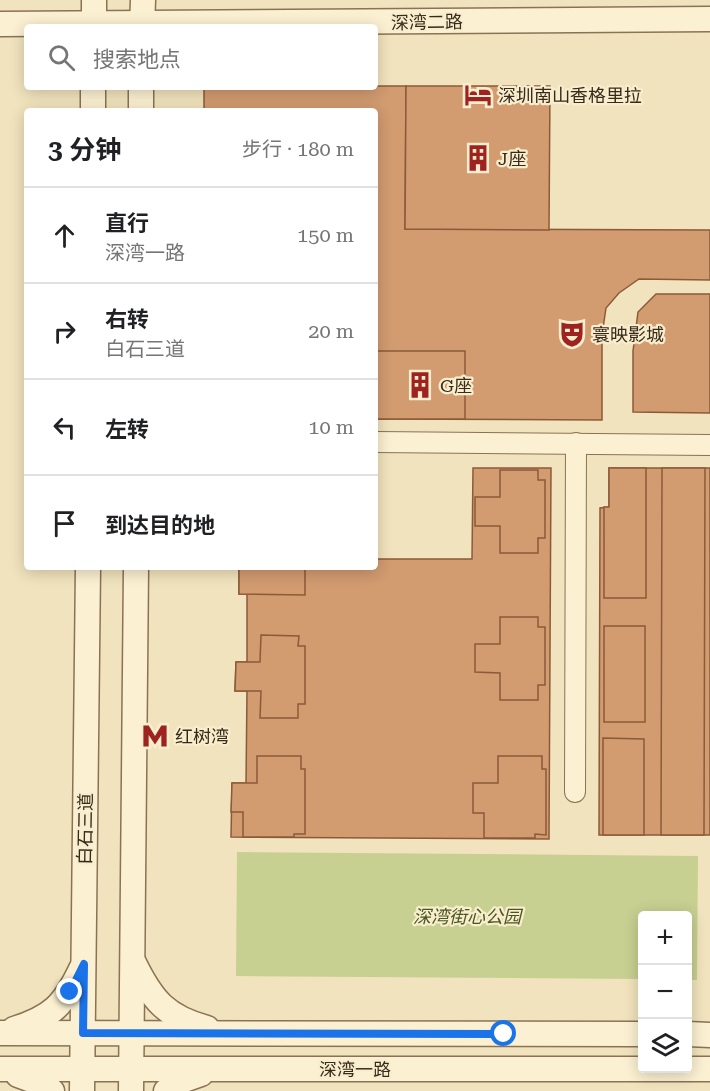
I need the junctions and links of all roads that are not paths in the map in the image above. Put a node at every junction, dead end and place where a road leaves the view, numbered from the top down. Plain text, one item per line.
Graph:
1 (94, 0) edge
2 (143, 0) edge
3 (710, 19) edge
4 (0, 24) edge
5 (94, 24) edge
6 (142, 24) edge
7 (304, 24) edge
8 (24, 25) edge
9 (93, 90) edge
10 (141, 90) edge
11 (93, 108) edge
12 (141, 108) edge
13 (378, 442) edge
14 (576, 443) junction
15 (710, 445) edge
16 (88, 570) edge
17 (136, 570) edge
18 (575, 792) dead end
19 (132, 959) junction
20 (84, 964) junction
21 (1, 1033) edge
22 (83, 1033) junction
23 (131, 1034) junction
24 (227, 1034) junction
25 (638, 1034) edge
26 (692, 1035) edge
27 (710, 1035) edge
28 (1, 1070) edge
29 (215, 1070) junction
30 (710, 1070) edge
31 (82, 1080) edge
32 (131, 1080) edge
33 (52, 1091) edge
34 (166, 1091) edge

1 - 5 street
2 - 6 street
3 - 7 street, 深湾二路
4 - 8 street, 深湾二路
9 - 11 street
10 - 12 street
13 - 14 street
14 - 15 street
14 - 18 street
16 - 20 street, 白石三道
17 - 19 street
19 - 23 street
19 - 24 street
20 - 21 street
20 - 22 street, 白石三道
21 - 22 street, 深湾一路
22 - 23 street, 深湾一路
22 - 31 street, 白石三道
23 - 24 street, 深湾一路
23 - 32 street
24 - 25 street, 深湾一路
26 - 27 street
28 - 31 street, 深湾一路
28 - 33 street
29 - 30 street, 深湾一路
29 - 32 street, 深湾一路
29 - 34 street
31 - 32 street, 深湾一路

